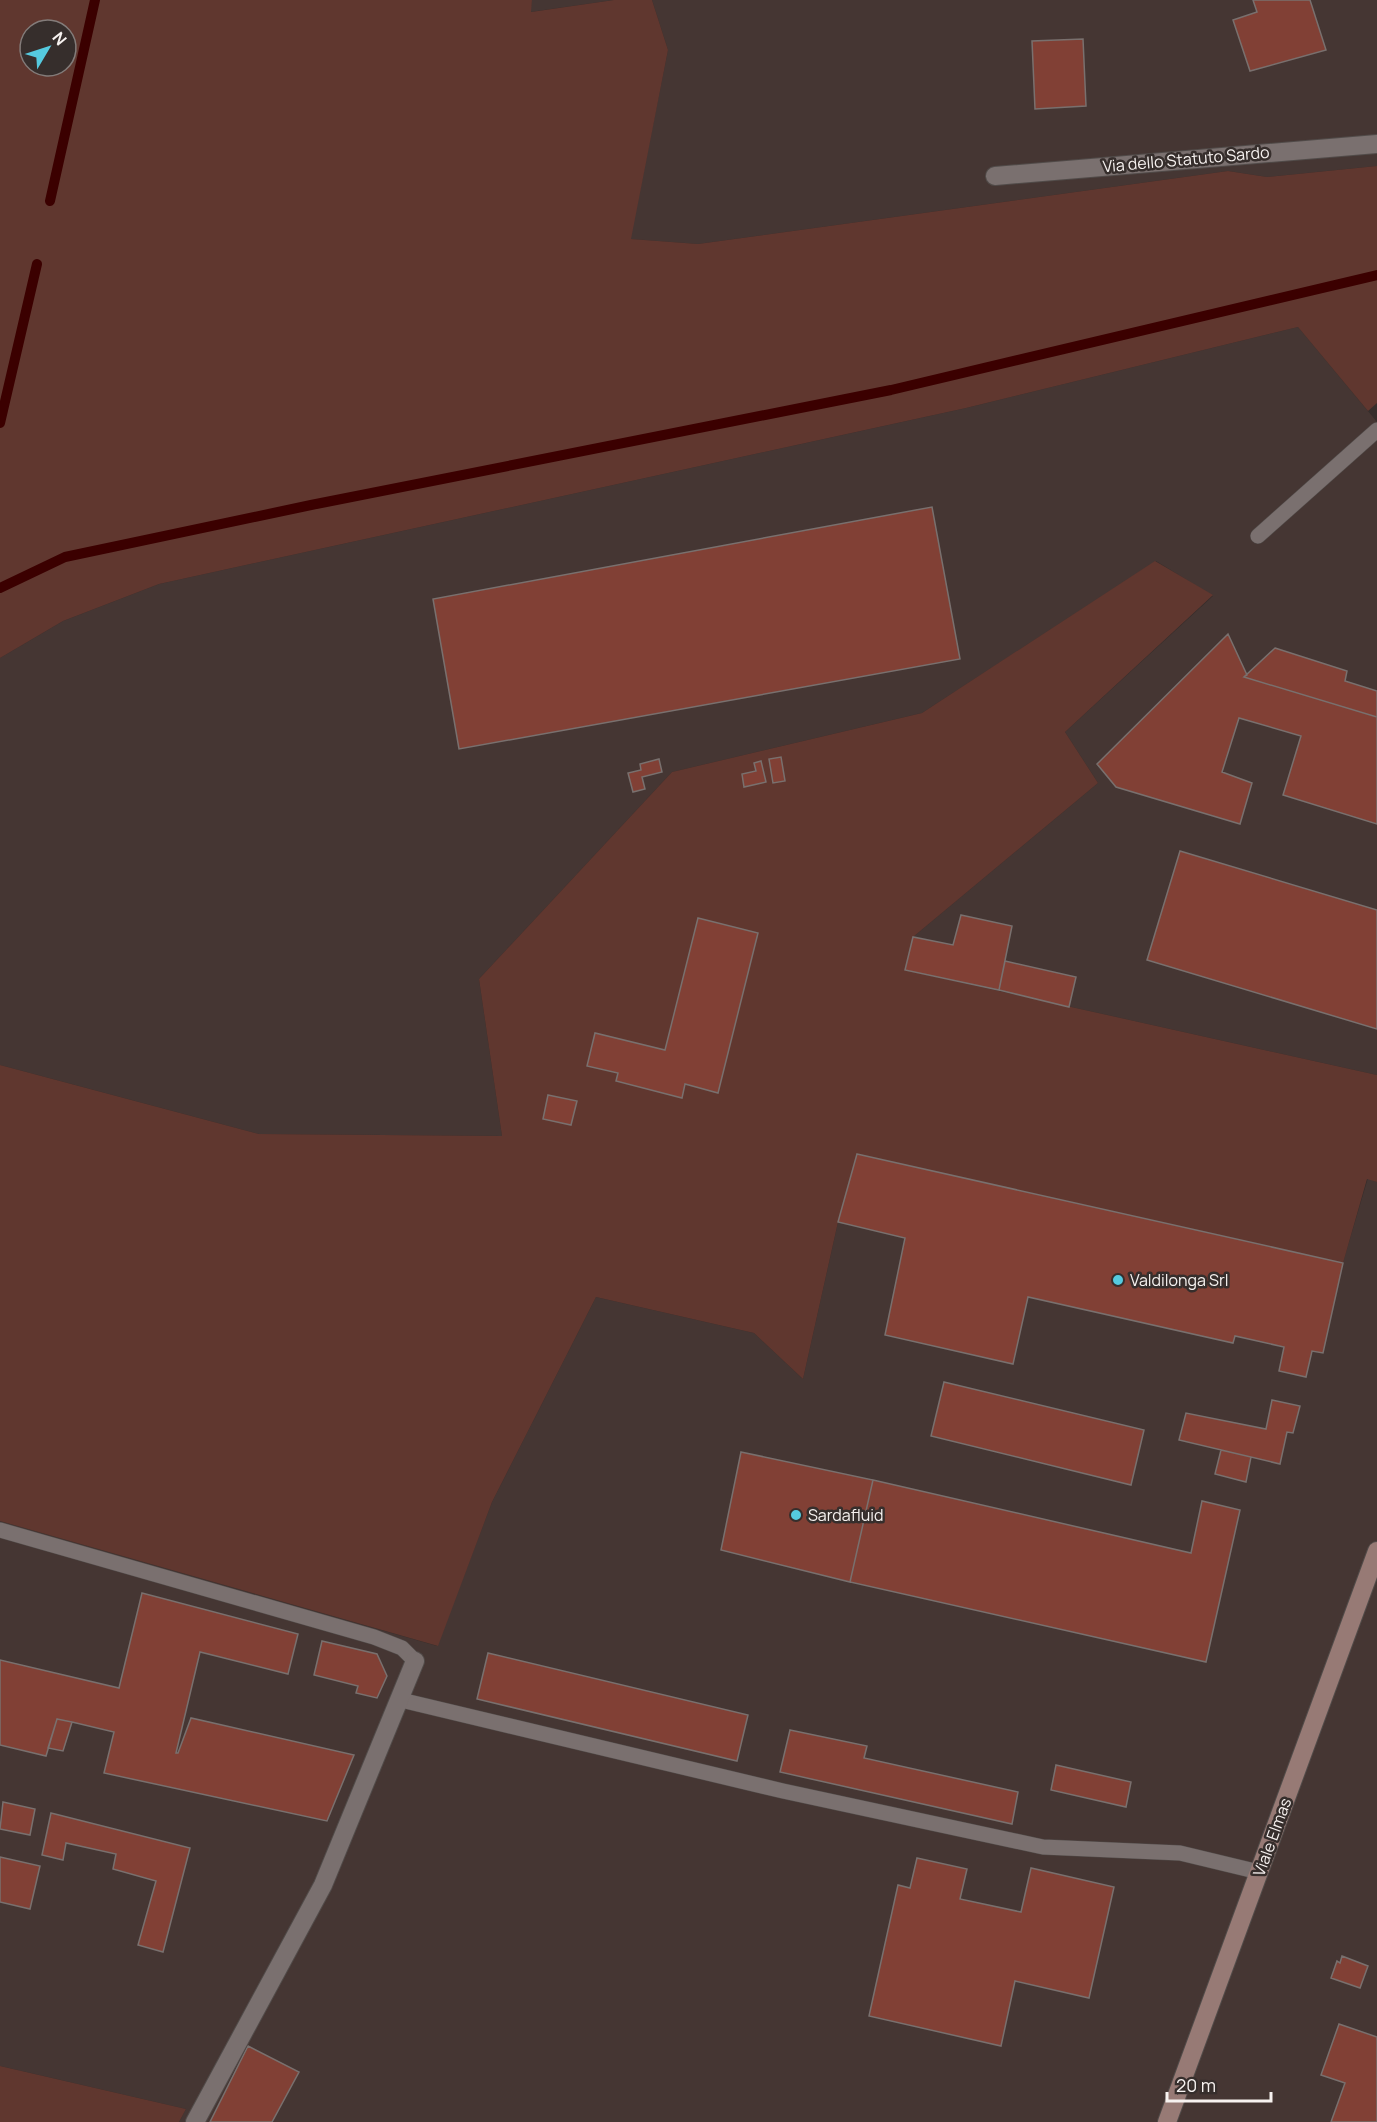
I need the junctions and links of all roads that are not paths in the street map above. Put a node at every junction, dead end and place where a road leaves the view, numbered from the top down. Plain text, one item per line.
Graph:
1 (1377, 144) edge
2 (995, 176) dead end
3 (1377, 430) edge
4 (1258, 536) dead end
5 (0, 1530) edge
6 (1377, 1551) edge
7 (415, 1661) joint
8 (401, 1700) junction
9 (1259, 1872) junction
10 (195, 2122) edge
11 (1167, 2122) edge

1 - 2 street, Via dello Statuto Sardo
3 - 4 lane
5 - 7 lane
6 - 9 main road, Viale Elmas
7 - 8 street
8 - 9 lane
8 - 10 street
9 - 11 main road, Viale Elmas

